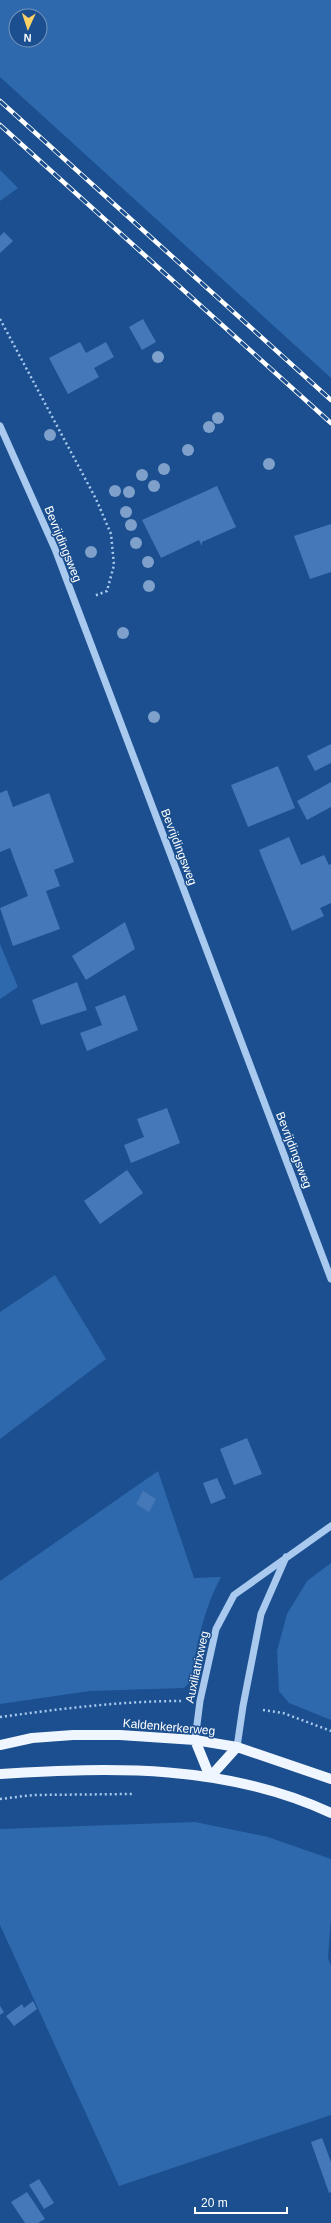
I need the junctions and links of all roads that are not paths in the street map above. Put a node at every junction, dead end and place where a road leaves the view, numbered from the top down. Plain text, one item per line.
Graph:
1 (0, 426) edge
2 (331, 1279) edge
3 (331, 1526) edge
4 (286, 1557) junction
5 (195, 1740) junction
6 (0, 1745) edge
7 (238, 1747) junction
8 (0, 1774) edge
9 (210, 1777) junction
10 (331, 1778) edge
11 (331, 1813) edge

1 - 2 street, Bevrijdingsweg
3 - 4 street, Auxiliatrixweg
4 - 5 street, Auxiliatrixweg
4 - 7 street
5 - 6 main road, Kaldenkerkerweg
5 - 7 main road, Kaldenkerkerweg
5 - 9 main road
7 - 9 main road
7 - 10 main road, Kaldenkerkerweg
8 - 9 main road
9 - 11 main road

